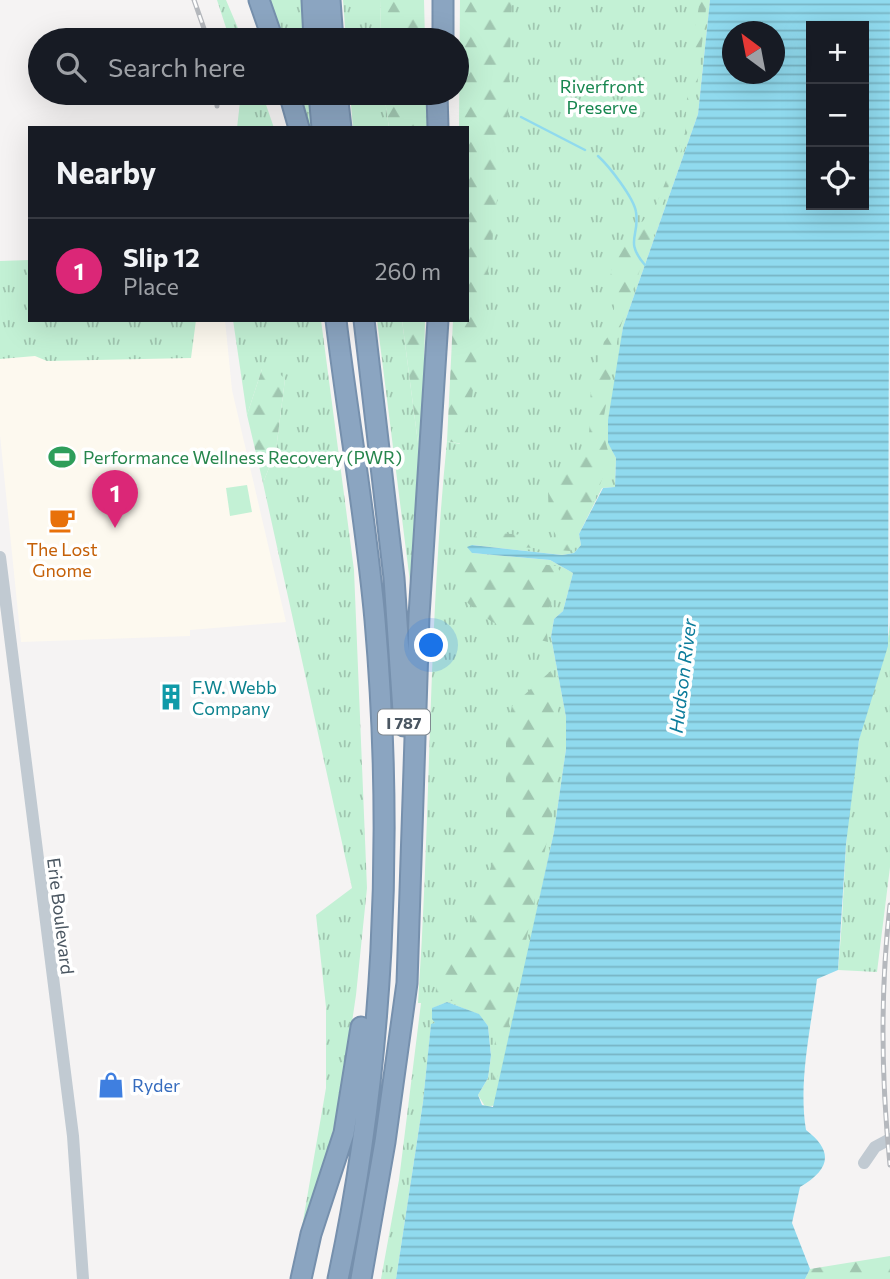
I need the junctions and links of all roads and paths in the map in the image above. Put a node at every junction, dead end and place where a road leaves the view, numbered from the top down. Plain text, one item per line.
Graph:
1 (251, 0) edge
2 (259, 0) edge
3 (312, 0) edge
4 (330, 0) edge
5 (436, 0) edge
6 (443, 0) edge
7 (262, 28) edge
8 (270, 28) edge
9 (313, 28) edge
10 (331, 28) edge
11 (437, 28) edge
12 (443, 28) edge
13 (292, 105) edge
14 (320, 105) edge
15 (338, 105) edge
16 (437, 105) edge
17 (298, 126) edge
18 (322, 126) edge
19 (341, 126) edge
20 (438, 126) edge
21 (336, 322) edge
22 (346, 322) edge
23 (364, 322) edge
24 (438, 322) edge
25 (355, 441) junction
26 (0, 557) edge
27 (380, 944) junction
28 (397, 1049) junction
29 (890, 1139) edge
30 (864, 1163) dead end
31 (83, 1279) edge
32 (301, 1279) edge
33 (338, 1279) edge
34 (361, 1279) edge

1 - 7 highway
2 - 8 highway
3 - 9 highway
4 - 10 highway
5 - 11 highway
6 - 12 highway
13 - 17 highway
14 - 18 highway
15 - 19 highway
16 - 20 highway
21 - 25 highway
22 - 25 highway, I 787
23 - 28 highway, I 787
24 - 28 highway
25 - 27 highway, I 787
26 - 31 street, Erie Boulevard
27 - 32 highway
27 - 33 highway, I 787
28 - 34 highway, I 787
29 - 30 street

